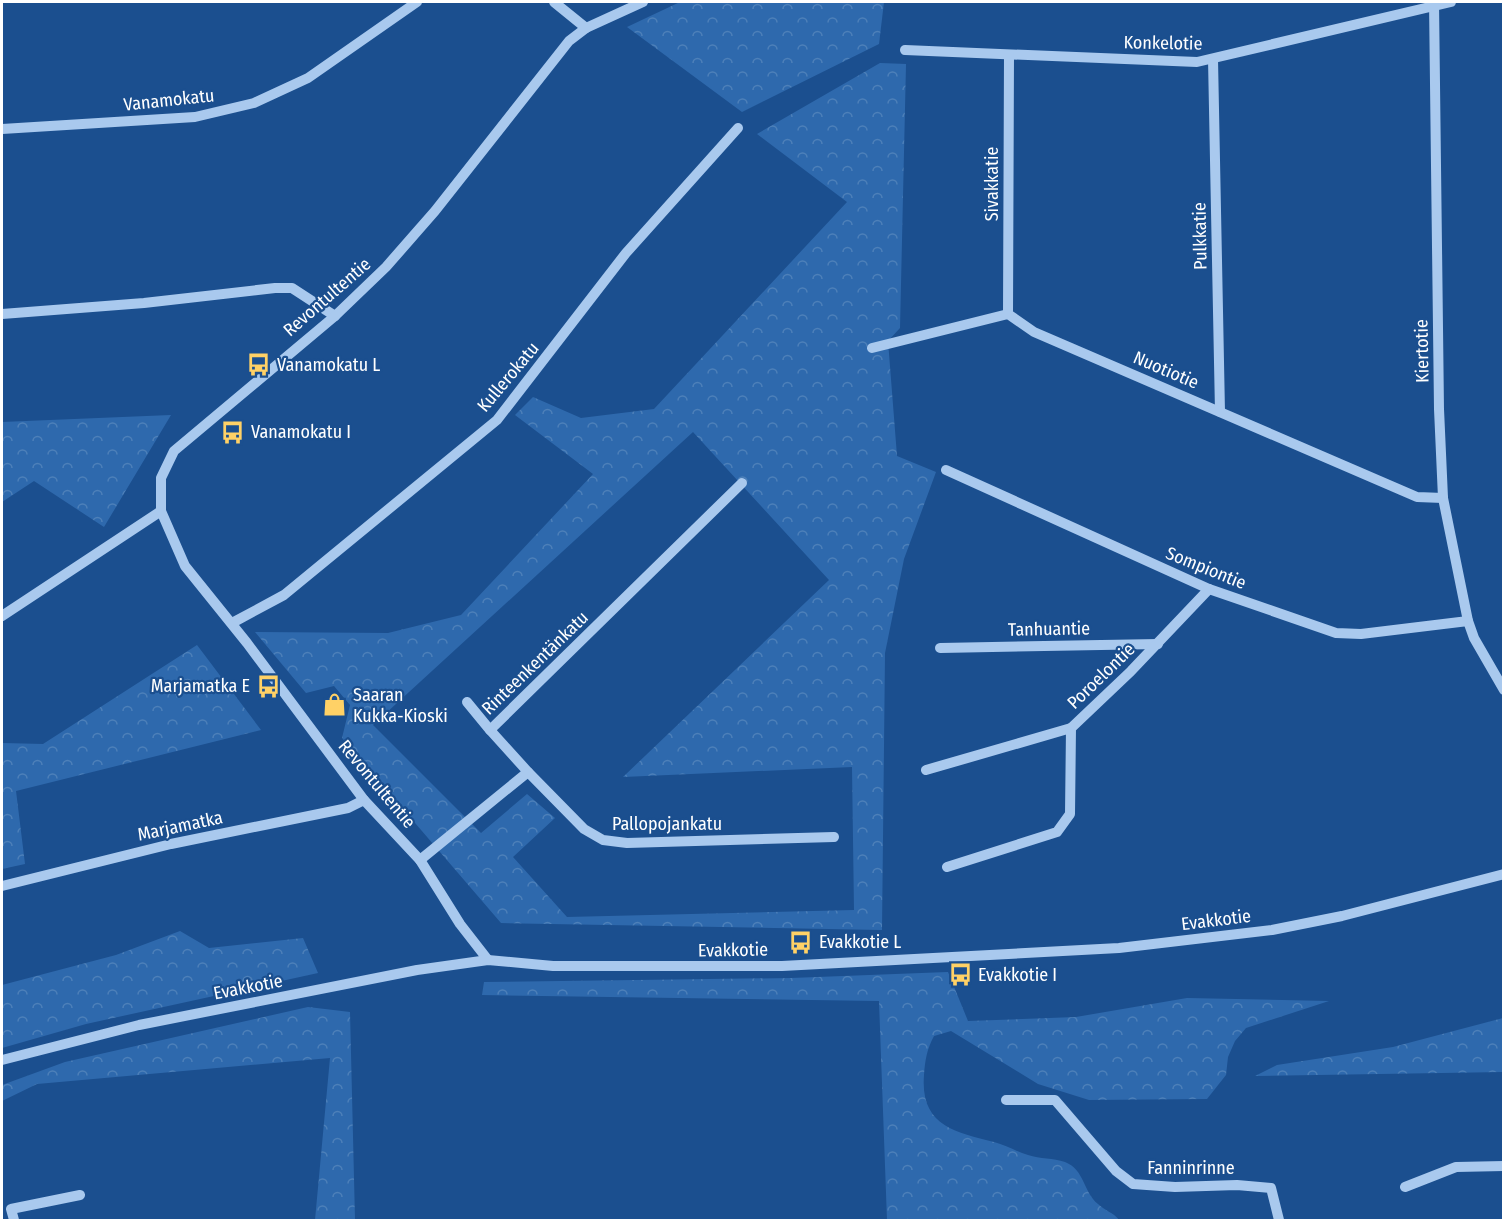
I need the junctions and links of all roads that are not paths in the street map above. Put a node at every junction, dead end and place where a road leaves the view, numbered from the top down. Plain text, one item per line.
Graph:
1 (417, 2) edge
2 (554, 2) edge
3 (643, 2) edge
4 (1451, 2) edge
5 (1434, 4) edge
6 (586, 28) junction
7 (905, 50) dead end
8 (1009, 55) junction
9 (1213, 59) junction
10 (738, 128) dead end
11 (2, 129) edge
12 (2, 314) edge
13 (1008, 314) junction
14 (335, 316) junction
15 (872, 348) dead end
16 (1220, 412) junction
17 (946, 470) dead end
18 (742, 483) dead end
19 (1443, 498) junction
20 (161, 511) junction
21 (1209, 589) junction
22 (2, 616) edge
23 (1468, 621) junction
24 (232, 623) junction
25 (1158, 644) junction
26 (940, 648) dead end
27 (1503, 690) edge
28 (467, 702) dead end
29 (1071, 728) junction
30 (490, 730) junction
31 (926, 770) dead end
32 (528, 772) junction
33 (364, 800) junction
34 (834, 837) dead end
35 (420, 860) junction
36 (947, 867) dead end
37 (1503, 874) edge
38 (2, 886) edge
39 (488, 960) junction
40 (2, 1060) edge
41 (1006, 1100) dead end
42 (1503, 1166) edge
43 (1405, 1187) dead end
44 (80, 1195) dead end
45 (14, 1221) edge
46 (1278, 1221) edge

1 - 11 street, Vanamokatu
2 - 6 street
3 - 6 street, Revontultentie
4 - 5 street, Konkelotie
5 - 9 street, Konkelotie
5 - 19 street, Kiertotie
6 - 14 street, Revontultentie
7 - 8 street, Konkelotie
8 - 9 street, Konkelotie
8 - 13 street, Sivakkatie
9 - 16 street, Pulkkatie
10 - 24 street, Kullerokatu
12 - 14 street
13 - 15 street
13 - 16 street, Nuotiotie
14 - 20 street, Revontultentie
16 - 19 street, Nuotiotie
17 - 21 street, Sompiontie
18 - 30 street, Rinteenkentänkatu
19 - 23 street, Kiertotie
20 - 22 street
20 - 24 street, Revontultentie
21 - 23 street, Sompiontie
21 - 25 street, Poroelontie
23 - 27 street, Kiertotie
24 - 33 street, Revontultentie
25 - 26 street, Tanhuantie
25 - 29 street, Poroelontie
28 - 30 street
29 - 31 street
29 - 36 street, Poroelontie
30 - 32 street, Rinteenkentänkatu
32 - 34 street, Pallopojankatu
32 - 35 street
33 - 35 street, Revontultentie
33 - 38 street, Marjamatka
35 - 39 street, Revontultentie
37 - 39 street, Evakkotie
39 - 40 street, Evakkotie
41 - 46 street, Fanninrinne
42 - 43 street
44 - 45 street

